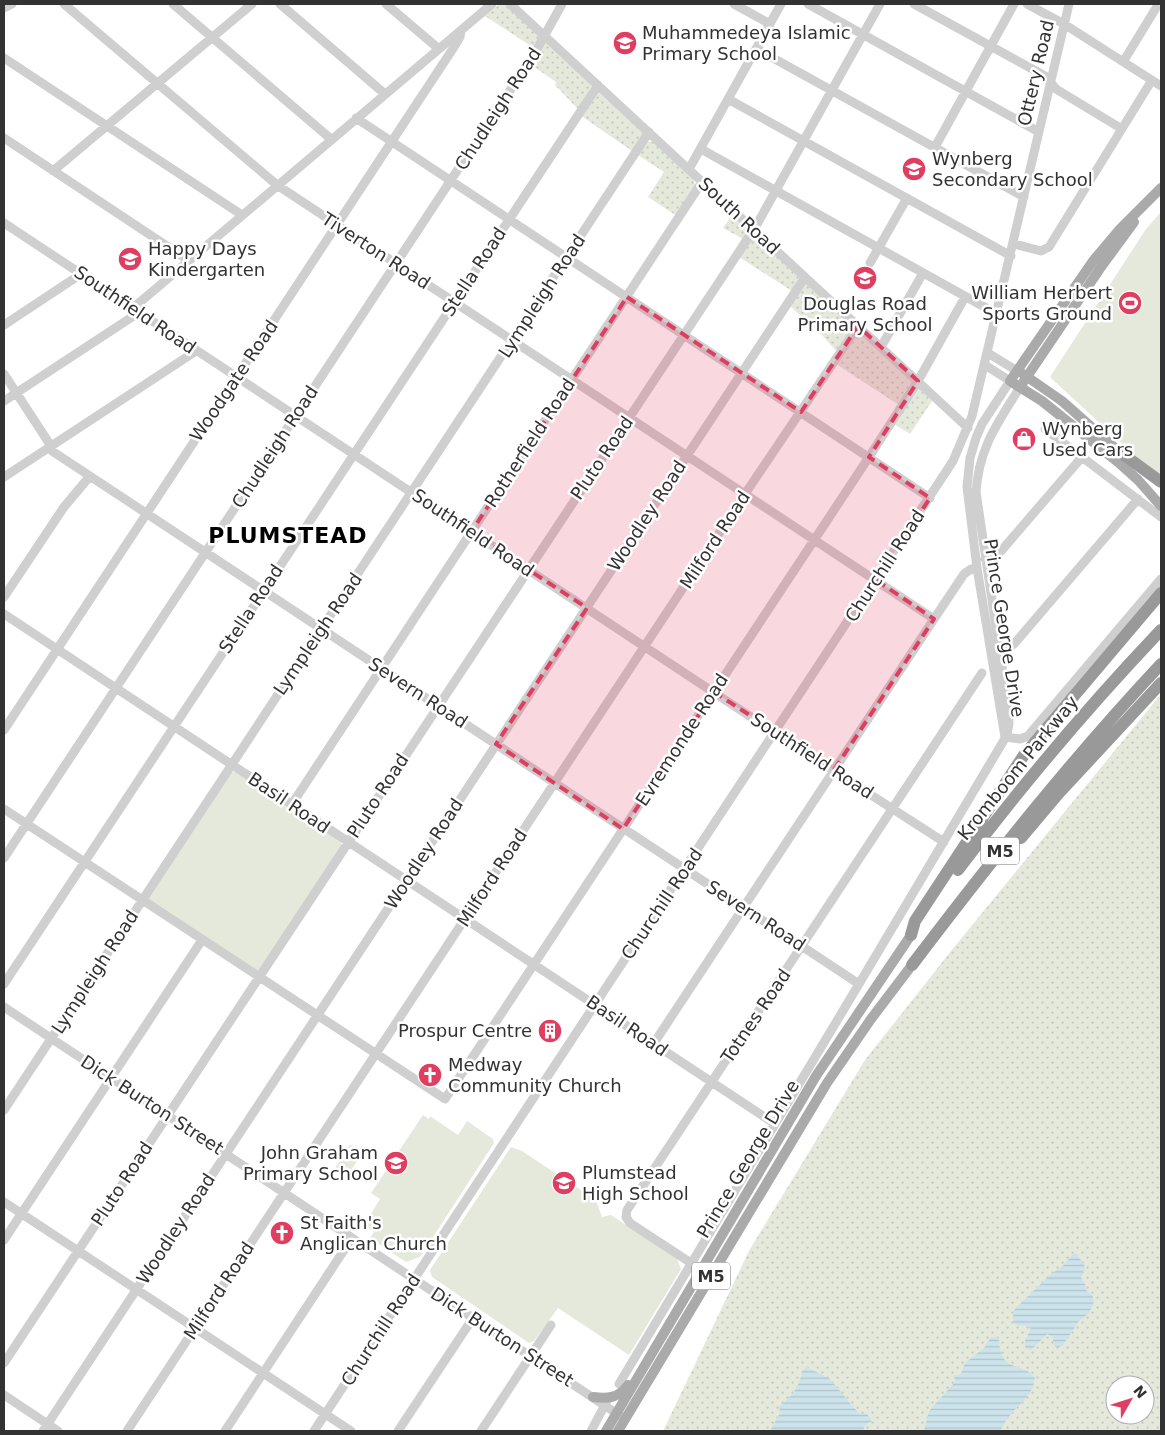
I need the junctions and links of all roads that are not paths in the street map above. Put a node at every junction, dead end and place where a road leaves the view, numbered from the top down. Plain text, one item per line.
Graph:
1 (12, 4) edge
2 (64, 4) edge
3 (173, 4) edge
4 (252, 4) edge
5 (280, 4) edge
6 (386, 4) edge
7 (492, 4) edge
8 (510, 4) edge
9 (562, 4) edge
10 (734, 4) edge
11 (782, 4) edge
12 (808, 4) edge
13 (880, 4) edge
14 (914, 4) edge
15 (1014, 4) edge
16 (1027, 4) edge
17 (1069, 4) edge
18 (4, 8) edge
19 (1155, 8) edge
20 (770, 24) junction
21 (1064, 24) junction
22 (460, 30) junction
23 (863, 34) junction
24 (545, 36) junction
25 (212, 37) junction
26 (991, 47) junction
27 (756, 48) junction
28 (438, 49) junction
29 (4, 58) edge
30 (1123, 62) junction
31 (1152, 80) junction
32 (1050, 82) junction
33 (158, 84) junction
34 (598, 85) junction
35 (1161, 86) edge
36 (831, 90) junction
37 (966, 91) junction
38 (385, 94) junction
39 (728, 99) junction
40 (356, 118) junction
41 (107, 126) junction
42 (1122, 129) junction
43 (649, 132) junction
44 (1039, 132) junction
45 (4, 138) edge
46 (331, 139) junction
47 (803, 141) junction
48 (392, 142) junction
49 (935, 147) junction
50 (701, 149) junction
51 (689, 170) junction
52 (53, 171) junction
53 (451, 181) junction
54 (702, 182) junction
55 (276, 185) junction
56 (1161, 188) edge
57 (776, 191) junction
58 (1024, 197) junction
59 (907, 198) junction
60 (1149, 201) junction
61 (242, 215) junction
62 (509, 219) junction
63 (4, 223) edge
64 (337, 225) junction
65 (754, 229) junction
66 (1014, 244) junction
67 (879, 248) junction
68 (1011, 256) junction
69 (567, 258) junction
70 (188, 260) junction
71 (396, 264) junction
72 (870, 264) dead end
73 (923, 273) junction
74 (81, 274) junction
75 (805, 277) junction
76 (965, 296) junction
77 (627, 297) junction
78 (454, 302) junction
79 (135, 310) junction
80 (997, 314) junction
81 (4, 325) edge
82 (858, 326) junction
83 (684, 335) junction
84 (512, 340) junction
85 (881, 347) junction
86 (196, 351) junction
87 (988, 353) junction
88 (985, 365) junction
89 (1017, 371) junction
90 (742, 373) junction
91 (4, 374) edge
92 (1027, 377) junction
93 (236, 378) junction
94 (572, 380) junction
95 (918, 381) junction
96 (1010, 381) junction
97 (1020, 387) junction
98 (16, 393) junction
99 (4, 401) edge
100 (801, 412) junction
101 (295, 416) junction
102 (629, 418) junction
103 (968, 428) junction
104 (1045, 429) dead end
105 (50, 446) junction
106 (1120, 452) junction
107 (354, 454) junction
108 (687, 456) junction
109 (869, 457) junction
110 (1082, 457) junction
111 (90, 476) junction
112 (4, 477) edge
113 (1161, 482) edge
114 (1161, 487) edge
115 (412, 493) junction
116 (745, 494) junction
117 (930, 498) junction
118 (1138, 499) junction
119 (1161, 506) edge
120 (146, 513) junction
121 (1161, 517) edge
122 (471, 532) junction
123 (814, 540) junction
124 (205, 552) junction
125 (985, 559) junction
126 (971, 569) dead end
127 (528, 570) junction
128 (1161, 579) edge
129 (876, 580) junction
130 (263, 590) junction
131 (1161, 593) edge
132 (4, 597) edge
133 (1161, 603) edge
134 (587, 608) junction
135 (4, 614) edge
136 (934, 619) junction
137 (322, 629) junction
138 (1161, 630) edge
139 (1124, 638) junction
140 (645, 647) junction
141 (57, 649) junction
142 (1000, 651) junction
143 (1161, 664) edge
144 (381, 668) junction
145 (982, 673) dead end
146 (1161, 682) edge
147 (116, 688) junction
148 (714, 692) junction
149 (438, 706) junction
150 (174, 726) junction
151 (4, 730) edge
152 (775, 733) junction
153 (1005, 737) junction
154 (496, 744) junction
155 (232, 765) junction
156 (834, 770) junction
157 (555, 783) junction
158 (292, 804) junction
159 (4, 809) edge
160 (892, 809) junction
161 (26, 824) junction
162 (623, 828) junction
163 (348, 842) junction
164 (944, 842) junction
165 (4, 858) edge
166 (84, 862) junction
167 (685, 869) junction
168 (407, 880) junction
169 (142, 900) junction
170 (743, 908) junction
171 (466, 919) junction
172 (911, 935) junction
173 (202, 940) junction
174 (802, 947) junction
175 (533, 964) junction
176 (912, 965) junction
177 (259, 977) junction
178 (4, 984) edge
179 (859, 984) junction
180 (595, 1004) junction
181 (4, 1007) edge
182 (317, 1016) junction
183 (51, 1039) junction
184 (654, 1044) junction
185 (376, 1054) junction
186 (111, 1078) junction
187 (712, 1082) junction
188 (4, 1110) edge
189 (168, 1115) junction
190 (775, 1124) junction
191 (226, 1154) junction
192 (284, 1192) junction
193 (4, 1202) edge
194 (21, 1213) junction
195 (352, 1238) junction
196 (4, 1240) edge
197 (78, 1251) junction
198 (691, 1263) junction
199 (415, 1278) junction
200 (136, 1290) junction
201 (473, 1318) junction
202 (551, 1324) dead end
203 (195, 1328) junction
204 (655, 1347) junction
205 (531, 1356) junction
206 (4, 1363) edge
207 (263, 1373) junction
208 (619, 1384) dead end
209 (4, 1395) edge
210 (593, 1397) joint
211 (607, 1402) junction
212 (616, 1413) junction
213 (325, 1414) junction
214 (626, 1419) junction
215 (45, 1428) edge
216 (592, 1429) edge
217 (58, 1431) edge
218 (126, 1431) edge
219 (225, 1431) edge
220 (314, 1431) edge
221 (351, 1431) edge
222 (398, 1431) edge
223 (481, 1431) edge
224 (606, 1431) edge
225 (618, 1431) edge

1 - 18 street
2 - 33 street, Tiverton Road
3 - 25 street
4 - 25 street
5 - 38 street
6 - 28 street
7 - 22 street
8 - 24 street, South Road
9 - 24 street, Chudleigh Road
10 - 20 street
11 - 20 street
12 - 23 street
13 - 23 street, Pluto Road
14 - 26 street
15 - 26 street
16 - 21 street
17 - 21 street, Ottery Road
19 - 30 street
20 - 27 street
21 - 30 street
21 - 32 street, Ottery Road
22 - 28 street
22 - 48 street, Woodgate Road
23 - 36 street, Pluto Road
23 - 37 street
24 - 34 street, South Road
24 - 53 street, Chudleigh Road
25 - 33 street
25 - 46 street
26 - 32 street
26 - 37 street
27 - 36 street
27 - 39 street
28 - 38 street
29 - 41 street
30 - 31 street
31 - 35 street
31 - 42 street
32 - 42 street
32 - 44 street, Ottery Road
33 - 41 street
33 - 55 street, Tiverton Road
34 - 43 street, South Road
34 - 62 street, Stella Road
36 - 47 street, Pluto Road
36 - 49 street
37 - 44 street
37 - 49 street
38 - 40 street
39 - 47 street
39 - 50 street
40 - 46 street
40 - 48 street
41 - 52 street
41 - 61 street
42 - 66 street
43 - 51 street, South Road
43 - 69 street, Lympleigh Road
44 - 58 street, Ottery Road
45 - 52 street
46 - 55 street
47 - 57 street, Pluto Road
47 - 59 street
48 - 53 street
48 - 64 street, Woodgate Road
49 - 58 street
50 - 51 street
50 - 57 street
51 - 54 street, South Road
52 - 70 street
53 - 62 street
53 - 71 street, Chudleigh Road
54 - 65 street, South Road
54 - 77 street, Rotherfield Road
55 - 61 street
55 - 64 street, Tiverton Road
56 - 60 main road
57 - 65 street, Pluto Road
57 - 67 street
58 - 66 street, Ottery Road
59 - 67 street
59 - 68 street
60 - 89 main road
60 - 92 main road
61 - 70 street
62 - 69 street
62 - 78 street, Stella Road
63 - 74 street, Southfield Road
64 - 71 street, Tiverton Road
64 - 93 street, Woodgate Road
65 - 75 street, South Road
65 - 83 street, Pluto Road
66 - 68 street, Ottery Road
67 - 72 street
67 - 73 street
68 - 80 street, Ottery Road
69 - 77 street
69 - 84 street, Lympleigh Road
70 - 79 street
71 - 78 street, Tiverton Road
71 - 101 street, Chudleigh Road
73 - 76 street
73 - 85 street
74 - 79 street, Southfield Road
74 - 81 street
75 - 82 street, South Road
75 - 90 street, Woodley Road
76 - 80 street
76 - 95 street, Evremonde Road
77 - 83 street
77 - 94 street, Rotherfield Road
78 - 84 street, Tiverton Road
78 - 107 street, Stella Road
79 - 86 street, Southfield Road
79 - 98 street
80 - 87 street, Ottery Road
82 - 85 street, South Road
82 - 100 street, Milford Road
83 - 90 street
83 - 102 street, Pluto Road
84 - 94 street, Tiverton Road
84 - 115 street, Lympleigh Road
85 - 95 street, South Road
86 - 93 street, Southfield Road
86 - 105 street
87 - 88 street, Ottery Road
87 - 89 street
88 - 96 street
88 - 103 street, Churchill Road
89 - 92 main road
89 - 96 main road
90 - 100 street
90 - 108 street, Woodley Road
91 - 98 street, Severn Road
92 - 97 main road
92 - 106 main road
93 - 101 street, Southfield Road
93 - 120 street, Woodgate Road
94 - 102 street, Tiverton Road
94 - 122 street, Rotherfield Road
95 - 103 street, South Road
95 - 109 street, Evremonde Road
96 - 97 main road
96 - 153 street, Prince George Drive
97 - 119 main road
97 - 125 street, Prince George Drive
98 - 99 street
98 - 105 street, Severn Road
100 - 109 street
100 - 116 street, Milford Road
101 - 107 street, Southfield Road
101 - 124 street, Chudleigh Road
102 - 108 street, Tiverton Road
102 - 127 street, Pluto Road
103 - 117 street, Churchill Road
104 - 110 street
105 - 111 street, Severn Road
105 - 112 street
106 - 113 highway
106 - 114 main road
107 - 115 street, Southfield Road
107 - 130 street, Stella Road
108 - 116 street, Tiverton Road
108 - 134 street, Woodley Road
109 - 117 street
109 - 123 street, Evremonde Road
110 - 118 street
110 - 125 street
111 - 120 street, Severn Road
111 - 132 street
115 - 122 street, Southfield Road
115 - 137 street, Lympleigh Road
116 - 123 street, Tiverton Road
116 - 140 street, Milford Road
117 - 129 street, Churchill Road
118 - 121 street
118 - 142 street
120 - 124 street, Severn Road
120 - 141 street, Woodgate Road
122 - 127 street, Southfield Road
122 - 144 street, Rotherfield Road
123 - 129 street, Tiverton Road
123 - 148 street, Evremonde Road
124 - 130 street, Severn Road
124 - 147 street, Chudleigh Road
125 - 142 street, Prince George Drive
126 - 136 street
127 - 134 street, Southfield Road
127 - 149 street, Pluto Road
128 - 153 street
129 - 136 street, Tiverton Road
129 - 152 street, Churchill Road
130 - 137 street, Severn Road
130 - 150 street, Stella Road
131 - 139 highway
133 - 139 highway
134 - 140 street, Southfield Road
134 - 154 street, Woodley Road
135 - 141 street, Basil Road
136 - 156 street
137 - 144 street, Severn Road
137 - 155 street, Lympleigh Road
138 - 172 highway, Kromboom Parkway / M5
139 - 172 highway
140 - 148 street, Southfield Road
140 - 157 street, Milford Road
141 - 147 street, Basil Road
141 - 151 street, Woodgate Road
142 - 153 street, Prince George Drive
143 - 176 highway, M5
144 - 149 street, Severn Road
144 - 158 street, Rotherfield Road
145 - 160 street, Totnes Road
146 - 176 highway
147 - 150 street, Basil Road
147 - 161 street, Chudleigh Road
148 - 152 street, Southfield Road
148 - 162 street, Evremonde Road
149 - 154 street, Severn Road
149 - 163 street, Pluto Road
150 - 155 street, Basil Road
150 - 166 street, Stella Road
152 - 156 street, Southfield Road
152 - 167 street, Churchill Road
153 - 164 street
154 - 157 street, Severn Road
154 - 168 street, Woodley Road
155 - 158 street, Basil Road
155 - 169 street, Lympleigh Road
156 - 160 street, Southfield Road
156 - 170 street
157 - 162 street, Severn Road
157 - 171 street, Milford Road
158 - 163 street, Basil Road
159 - 161 street
160 - 164 street, Southfield Road
160 - 174 street, Totnes Road
161 - 165 street, Chudleigh Road
161 - 166 street
162 - 167 street, Severn Road
162 - 175 street, Evremonde Road
163 - 168 street, Basil Road
163 - 177 street, Pluto Road
164 - 179 street
166 - 169 street
166 - 178 street, Stella Road
167 - 170 street, Severn Road
167 - 180 street, Churchill Road
168 - 171 street, Basil Road
168 - 182 street, Woodley Road
169 - 173 street
169 - 183 street, Lympleigh Road
170 - 174 street, Severn Road
170 - 184 street
171 - 175 street, Basil Road
171 - 185 street, Milford Road
172 - 204 main road, Prince George Drive / M5
173 - 177 street
173 - 186 street
174 - 179 street, Severn Road
174 - 187 street, Totnes Road
175 - 180 street, Basil Road
175 - 185 street, Evremonde Road
176 - 214 main road, Prince George Drive / M5
177 - 182 street
177 - 189 street, Pluto Road
179 - 190 street
180 - 184 street, Basil Road
180 - 199 street, Churchill Road
181 - 183 street, Dick Burton Street
182 - 185 street
182 - 191 street, Woodley Road
183 - 186 street, Dick Burton Street
183 - 188 street, Lympleigh Road
184 - 187 street, Basil Road
185 - 192 street, Milford Road
186 - 189 street, Dick Burton Street
186 - 194 street
187 - 190 street, Basil Road
187 - 198 street, Totnes Road
189 - 191 street, Dick Burton Street
189 - 197 street, Pluto Road
190 - 198 street
191 - 192 street, Dick Burton Street
191 - 200 street, Woodley Road
192 - 195 street, Dick Burton Street
192 - 203 street, Milford Road
193 - 194 street
194 - 196 street
194 - 197 street
195 - 199 street, Dick Burton Street
195 - 207 street
197 - 200 street
197 - 206 street, Pluto Road
198 - 208 street
199 - 201 street, Dick Burton Street
199 - 213 street, Churchill Road
200 - 203 street
200 - 215 street, Woodley Road
201 - 205 street, Dick Burton Street
201 - 222 street
202 - 205 street
203 - 207 street
203 - 218 street, Milford Road
204 - 211 main road
204 - 212 main road, Prince George Drive / M5
205 - 210 street, Dick Burton Street
205 - 223 street
207 - 213 street
207 - 219 street
209 - 215 street
210 - 211 main road
211 - 212 street
211 - 216 street
212 - 214 street
212 - 224 main road, Prince George Drive / M5
213 - 220 street, Churchill Road
213 - 221 street
214 - 225 main road, Prince George Drive / M5
215 - 217 street

